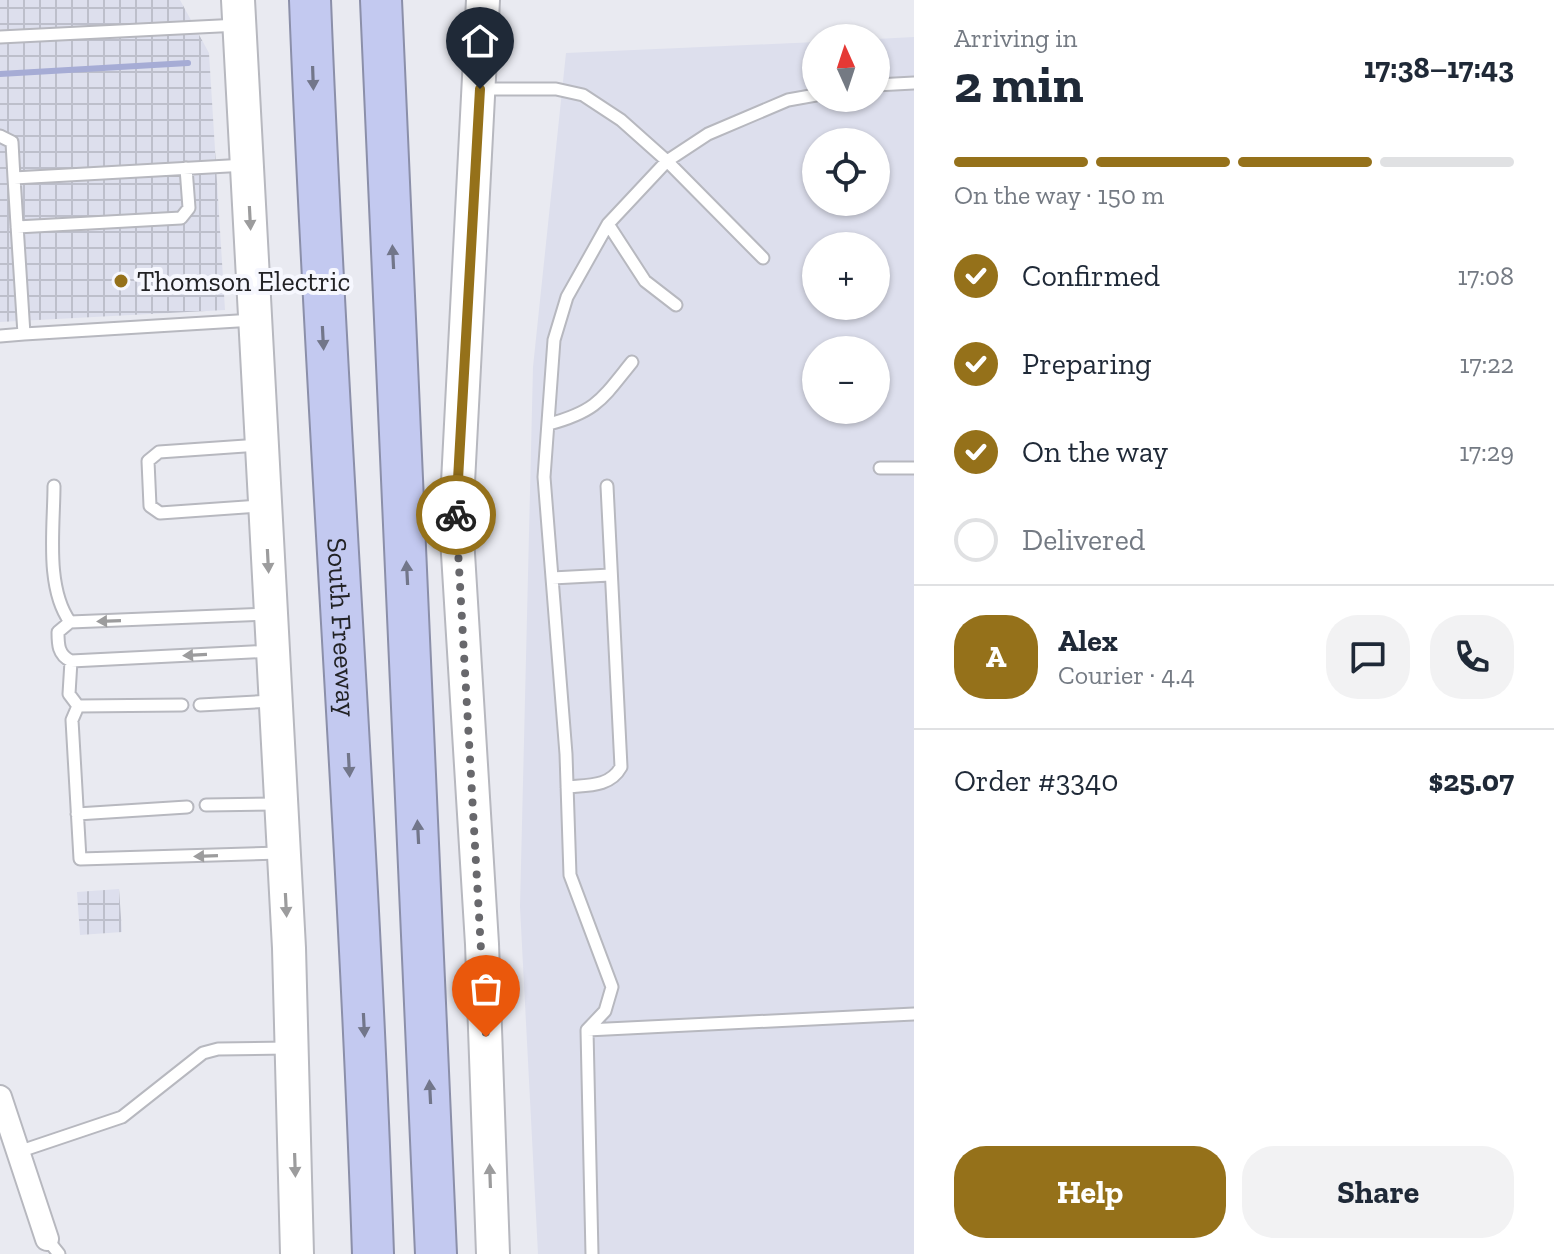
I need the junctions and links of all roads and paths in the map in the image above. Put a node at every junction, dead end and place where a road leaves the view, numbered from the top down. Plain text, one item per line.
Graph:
1 (310, 0) edge
2 (381, 0) edge
3 (483, 0) edge
4 (238, 12) edge
5 (0, 37) edge
6 (914, 83) edge
7 (890, 84) edge
8 (480, 89) junction
9 (802, 98) edge
10 (0, 136) edge
11 (667, 161) junction
12 (247, 165) junction
13 (186, 168) junction
14 (14, 178) junction
15 (608, 224) junction
16 (17, 227) junction
17 (763, 258) dead end
18 (676, 305) dead end
19 (255, 320) junction
20 (24, 334) junction
21 (0, 336) edge
22 (632, 362) dead end
23 (549, 424) junction
24 (262, 445) junction
25 (880, 468) dead end
26 (914, 468) edge
27 (54, 486) dead end
28 (607, 486) dead end
29 (265, 506) junction
30 (610, 575) junction
31 (552, 578) junction
32 (271, 614) junction
33 (70, 622) junction
34 (273, 651) junction
35 (71, 661) junction
36 (276, 700) junction
37 (182, 705) dead end
38 (200, 705) dead end
39 (78, 706) junction
40 (567, 787) junction
41 (281, 804) junction
42 (206, 805) dead end
43 (187, 807) dead end
44 (77, 814) junction
45 (284, 853) junction
46 (914, 1014) edge
47 (587, 1030) junction
48 (292, 1048) junction
49 (0, 1097) edge
50 (18, 1152) junction
51 (53, 1246) edge
52 (297, 1254) edge
53 (373, 1254) edge
54 (436, 1254) edge
55 (493, 1254) edge
56 (592, 1254) edge

1 -> 53 highway, South Freeway
54 -> 2 highway
3 - 8 main road
4 - 5 lane
4 - 12 main road
6 - 7 lane
8 - 11 lane
55 -> 8 main road
9 - 11 lane
10 - 14 lane
11 - 15 lane
11 - 17 lane
12 - 13 lane
12 -> 19 main road
13 - 14 lane
13 - 16 lane
14 - 16 lane
15 - 18 lane
15 - 23 lane
16 - 20 lane
19 - 20 lane
19 - 24 main road
20 - 21 lane
22 - 23 lane
23 - 31 lane
24 - 29 main road
24 - 29 lane
25 - 26 lane
27 - 33 lane
28 - 30 lane
29 -> 32 main road
30 - 31 lane
30 - 40 lane
31 - 40 lane
32 -> 33 lane
32 - 34 main road
33 - 35 lane
34 -> 35 lane
34 - 36 main road
35 - 39 lane
36 - 38 lane
36 - 41 main road
37 - 39 lane
39 - 44 lane
40 - 47 lane
41 - 42 lane
41 - 45 main road
43 - 44 lane
45 -> 44 lane
45 -> 48 main road
46 - 47 lane
47 - 56 lane
48 - 50 lane
48 -> 52 main road
49 - 50 street
50 - 51 street

